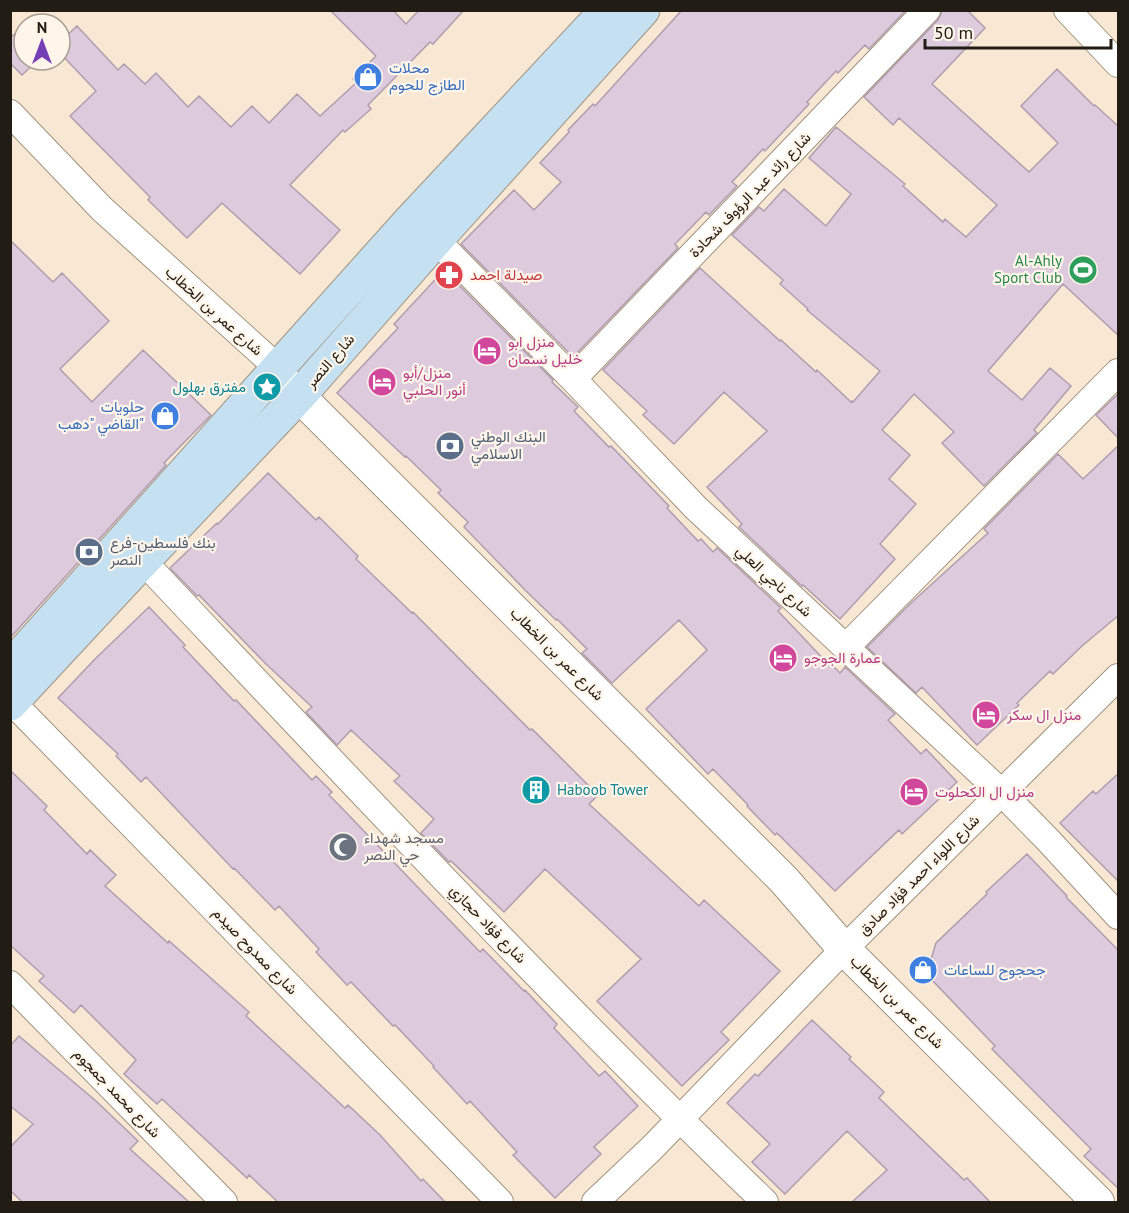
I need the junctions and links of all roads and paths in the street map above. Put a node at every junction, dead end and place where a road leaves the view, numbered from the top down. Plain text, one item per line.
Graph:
1 (607, 10) edge
2 (643, 10) edge
3 (927, 10) edge
4 (1067, 10) edge
5 (1119, 64) edge
6 (10, 112) edge
7 (436, 240) junction
8 (278, 368) junction
9 (1119, 372) edge
10 (573, 379) junction
11 (299, 396) junction
12 (143, 561) junction
13 (846, 647) junction
14 (10, 668) edge
15 (1119, 677) edge
16 (11, 702) edge
17 (1001, 792) junction
18 (1119, 916) edge
19 (844, 950) junction
20 (10, 984) edge
21 (679, 1119) junction
22 (224, 1203) edge
23 (500, 1203) edge
24 (595, 1203) edge
25 (765, 1203) edge
26 (1098, 1203) edge

1 - 8 main road
2 - 7 main road, شارع النصر
3 - 10 street, شارع رائد عبد الرؤوف شحادة
4 - 5 street
6 - 8 street, شارع عمر بن الخطاب
7 - 10 street, شارع ناجي العلي
7 - 11 main road, شارع النصر
8 - 11 street, شارع عمر بن الخطاب
8 - 14 main road
9 - 13 street
10 - 13 street, شارع ناجي العلي
11 - 12 main road, شارع النصر
11 - 19 street, شارع عمر بن الخطاب
12 - 16 main road, شارع النصر
12 - 21 street, شارع فؤاد حجازي
13 - 17 street, شارع ناجي العلي
15 - 17 street, شارع اللواء احمد فؤاد صادق
16 - 23 street, شارع ممدوح صيدم
17 - 18 street, شارع ناجي العلي
17 - 19 street, شارع اللواء احمد فؤاد صادق
19 - 21 street, شارع اللواء احمد فؤاد صادق
19 - 26 street, شارع عمر بن الخطاب
20 - 22 street, شارع محمد جمجوم
21 - 24 street, شارع اللواء احمد فؤاد صادق
21 - 25 street, شارع فؤاد حجازي

